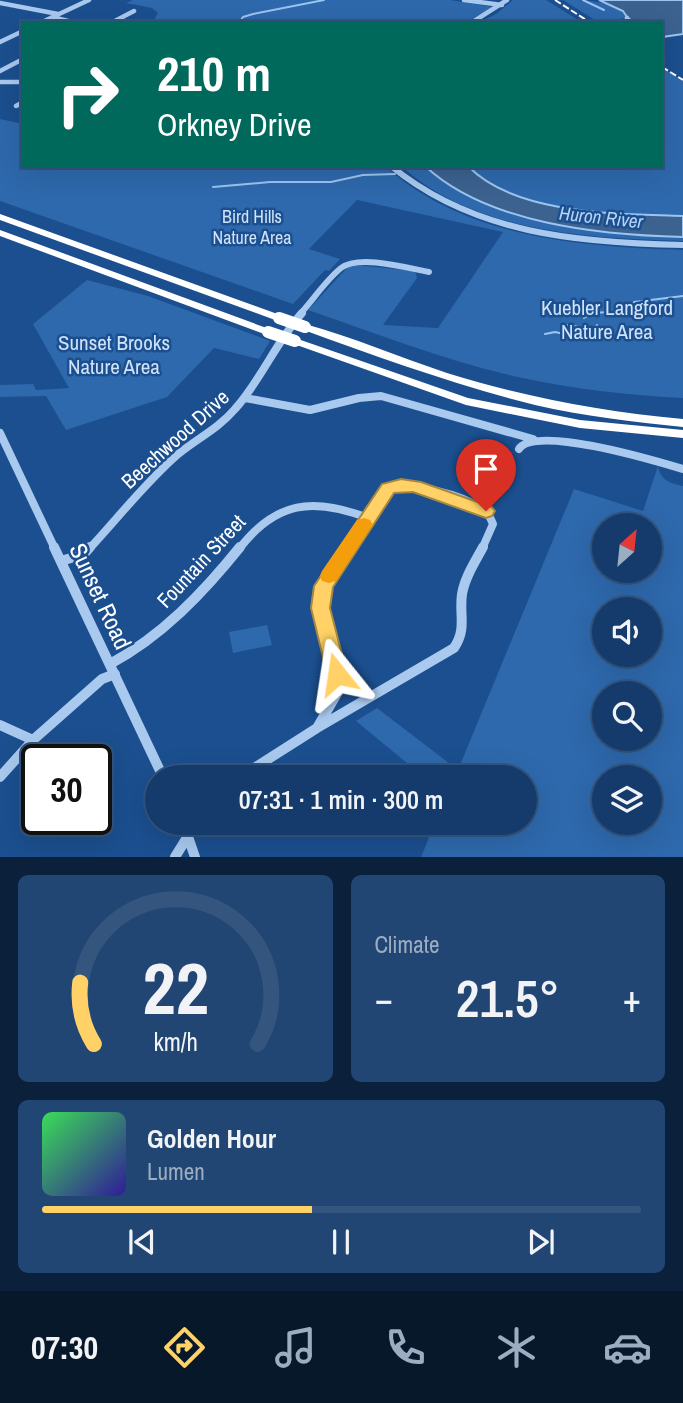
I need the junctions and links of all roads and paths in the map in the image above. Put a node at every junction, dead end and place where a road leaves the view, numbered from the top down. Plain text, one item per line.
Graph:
1 (89, 0) edge
2 (464, 0) edge
3 (507, 0) edge
4 (0, 3) edge
5 (502, 5) junction
6 (134, 11) dead end
7 (55, 16) junction
8 (627, 18) dead end
9 (44, 21) edge
10 (70, 21) edge
11 (115, 21) edge
12 (474, 21) edge
13 (629, 21) edge
14 (21, 32) edge
15 (0, 43) edge
16 (21, 60) edge
17 (0, 71) edge
18 (0, 82) edge
19 (21, 82) edge
20 (21, 103) edge
21 (16, 106) dead end
22 (393, 168) edge
23 (0, 218) edge
24 (0, 233) edge
25 (683, 245) edge
26 (429, 272) dead end
27 (245, 398) junction
28 (683, 423) edge
29 (0, 433) edge
30 (683, 433) edge
31 (533, 439) junction
32 (519, 449) dead end
33 (683, 469) edge
34 (368, 518) junction
35 (61, 561) junction
36 (112, 669) junction
37 (0, 725) edge
38 (317, 728) junction
39 (33, 740) junction
40 (157, 765) edge
41 (259, 765) edge
42 (0, 777) edge
43 (188, 836) joint
44 (175, 857) edge
45 (195, 857) edge

1 - 7 street
2 - 5 street
3 - 5 street
4 - 7 street
5 - 12 street
6 - 11 street
7 - 9 street
7 - 10 street
8 - 13 street
14 - 15 street
16 - 17 street
18 - 19 street
20 - 21 street
22 - 25 street
23 - 28 highway, bridge
24 - 30 highway, bridge
26 - 27 street, Beechwood Drive
27 - 31 street
27 - 35 street, Beechwood Drive
29 - 35 street, Sunset Road
31 - 32 street
31 - 33 street
34 - 36 street, Fountain Street
34 - 38 street
34 - 38 street
35 - 36 street, Sunset Road
36 - 39 street, Fountain Street
36 - 40 street, Sunset Road
37 - 39 street
38 - 41 street
39 - 42 street, Fountain Street
43 - 44 street
43 - 45 street

